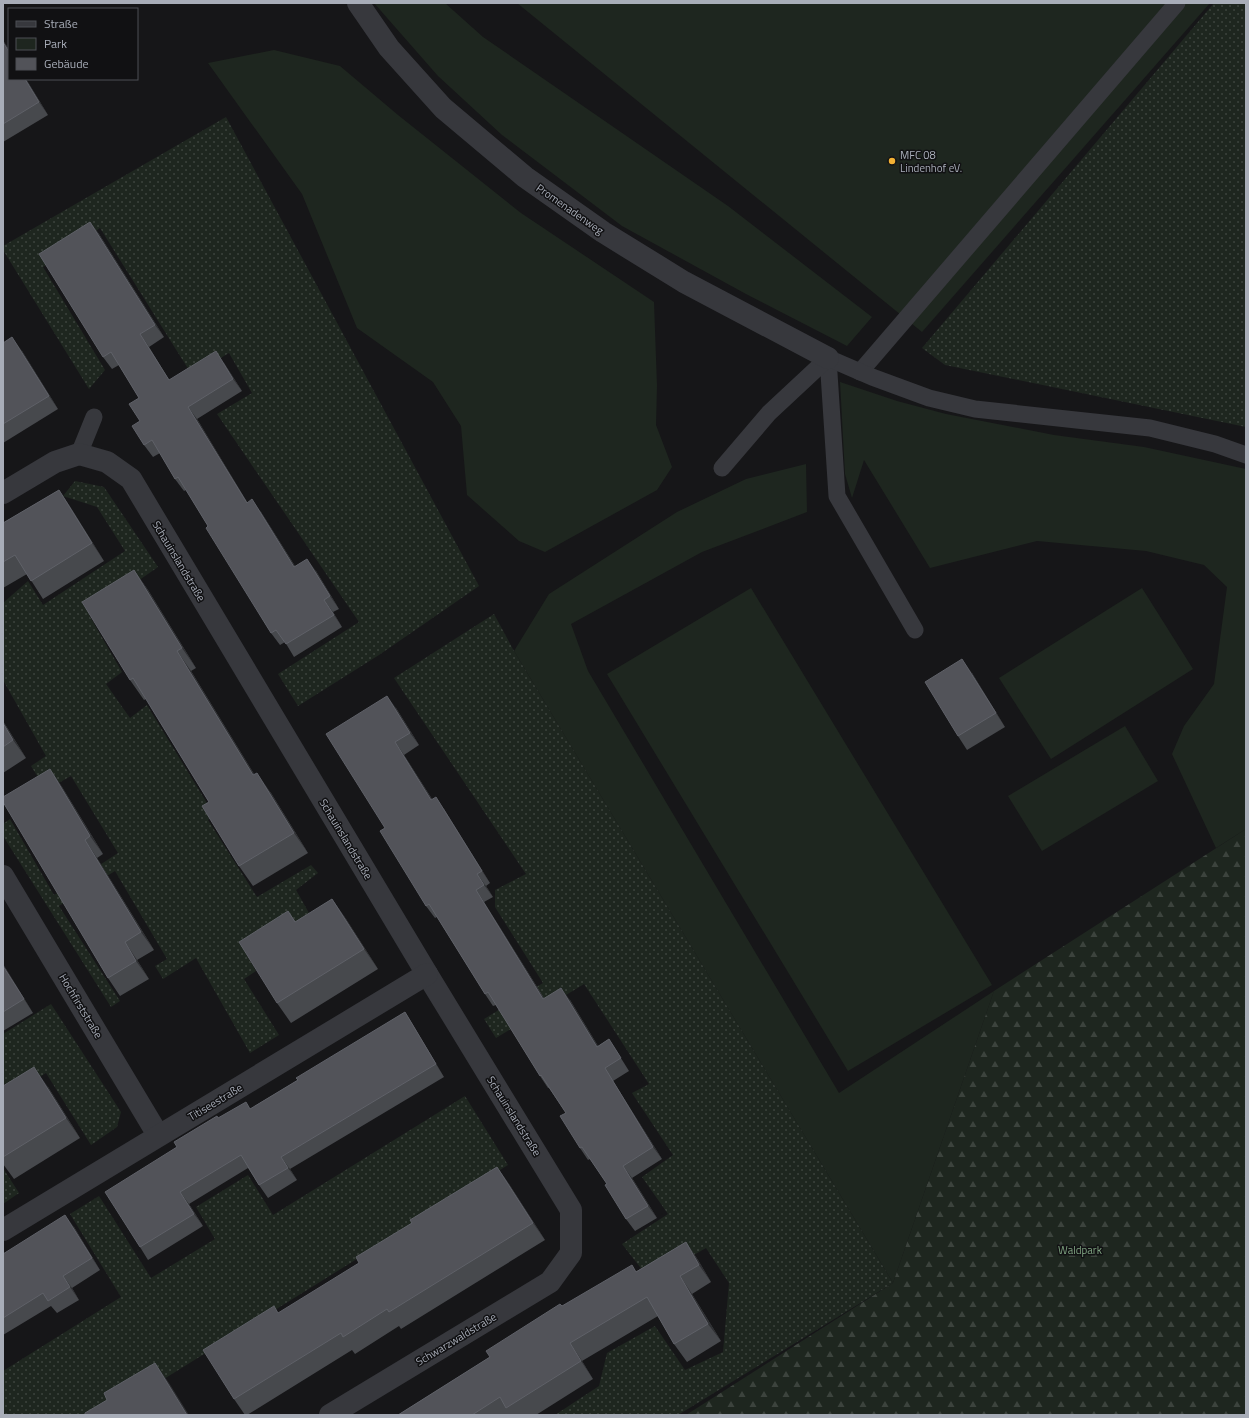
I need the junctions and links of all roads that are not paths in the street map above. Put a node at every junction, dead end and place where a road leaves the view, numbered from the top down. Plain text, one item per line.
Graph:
1 (358, 3) edge
2 (1177, 3) edge
3 (828, 358) junction
4 (860, 372) junction
5 (94, 417) dead end
6 (79, 454) junction
7 (1246, 455) edge
8 (722, 468) dead end
9 (3, 493) edge
10 (915, 630) dead end
11 (3, 876) edge
12 (427, 974) junction
13 (158, 1136) junction
14 (3, 1230) edge
15 (571, 1253) joint
16 (330, 1415) edge

1 - 3 street, Promenadenweg
2 - 4 lane
3 - 4 lane
3 - 8 lane
3 - 10 lane
4 - 7 lane
5 - 6 lane
6 - 9 street
6 - 12 street, Schauinslandstraße
11 - 13 street, Hochfirststraße
12 - 13 street, Titiseestraße
12 - 15 street, Schauinslandstraße
13 - 14 street, Titiseestraße
15 - 16 street, Schwarzwaldstraße

